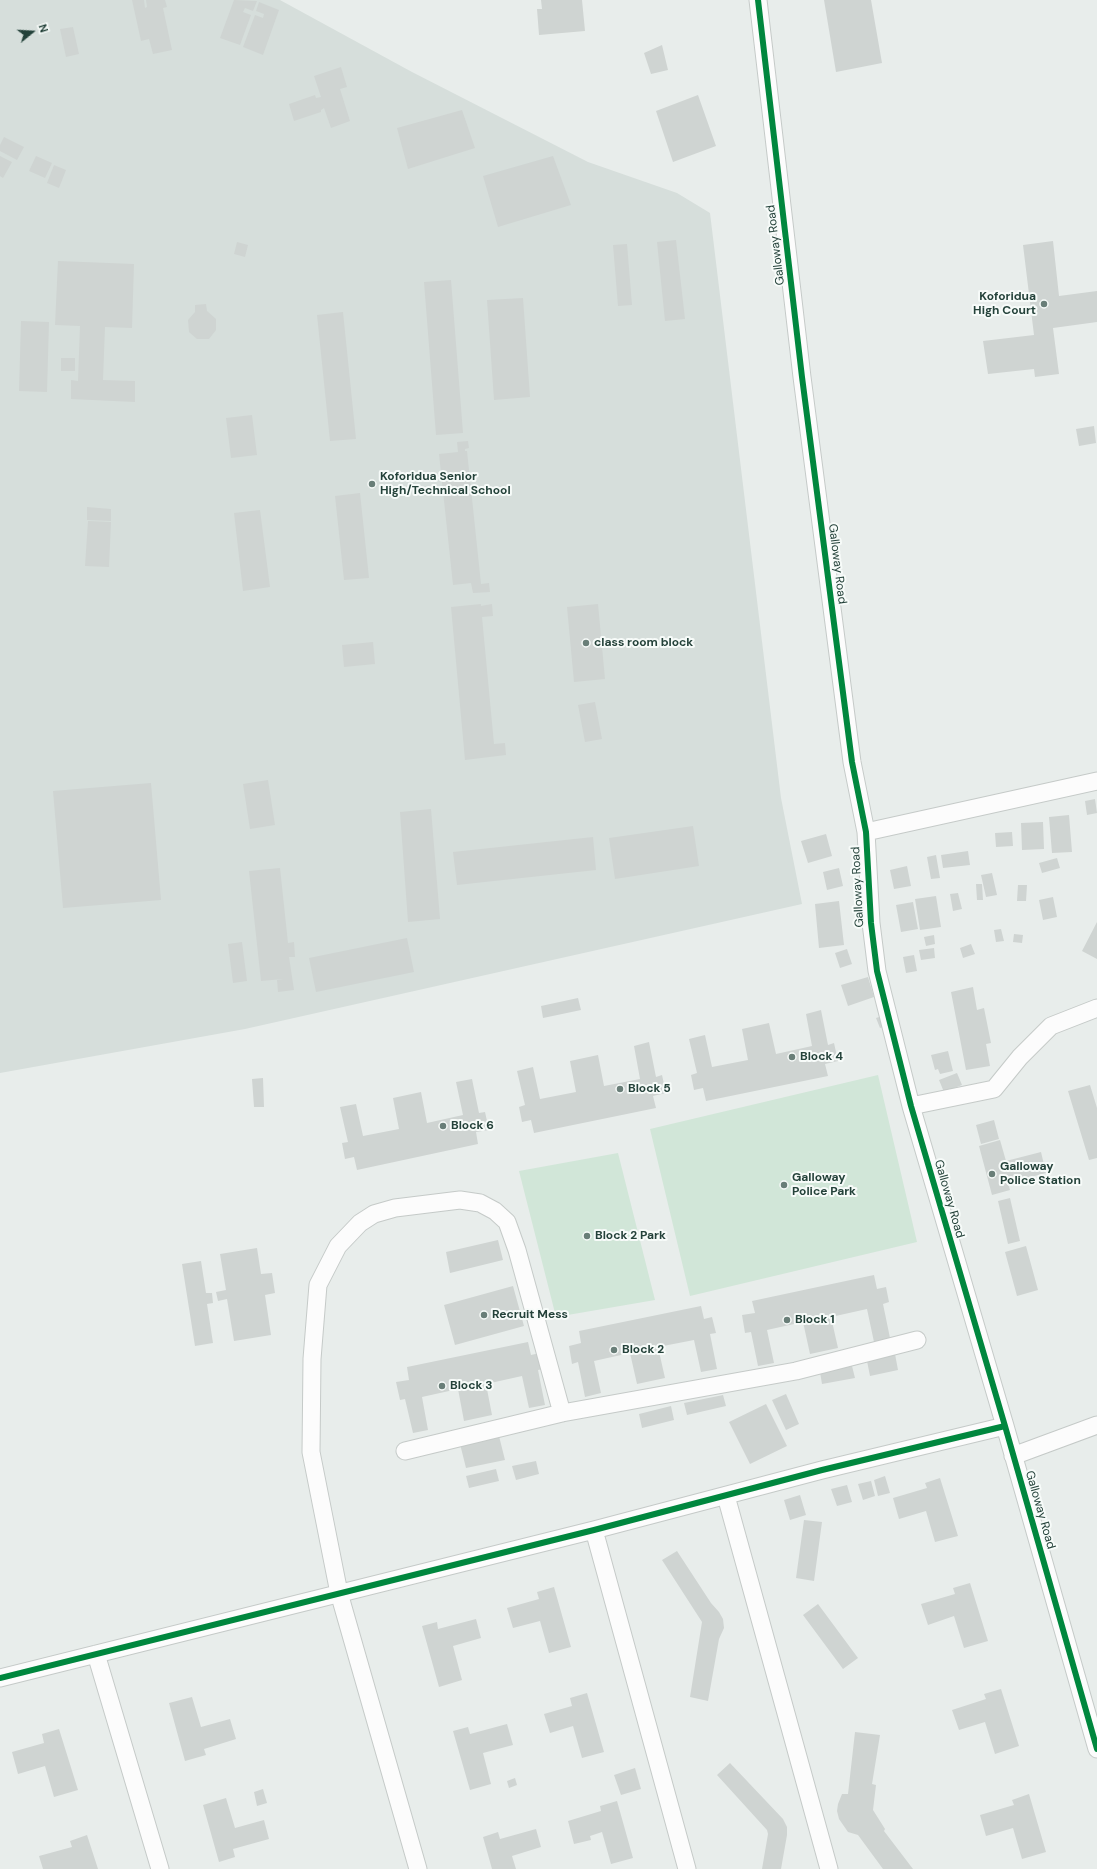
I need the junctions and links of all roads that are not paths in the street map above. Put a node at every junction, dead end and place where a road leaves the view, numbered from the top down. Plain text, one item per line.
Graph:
1 (758, 0) edge
2 (1097, 781) edge
3 (866, 832) junction
4 (1097, 1008) edge
5 (911, 1106) junction
6 (917, 1340) dead end
7 (562, 1413) junction
8 (1097, 1425) edge
9 (1005, 1426) junction
10 (405, 1451) dead end
11 (1013, 1456) junction
12 (726, 1496) junction
13 (594, 1530) junction
14 (339, 1593) junction
15 (96, 1654) junction
16 (0, 1678) edge
17 (1097, 1749) edge
18 (160, 1869) edge
19 (418, 1869) edge
20 (687, 1869) edge
21 (829, 1869) edge

1 - 3 street, Galloway Road
2 - 3 street
3 - 5 street, Galloway Road
4 - 5 street
5 - 9 street, Galloway Road
6 - 7 street
7 - 10 street
7 - 14 street
8 - 11 street
9 - 11 street, Galloway Road
9 - 12 street
11 - 17 street, Galloway Road
12 - 13 street
12 - 21 street
13 - 14 street
13 - 20 street
14 - 15 street
14 - 19 street
15 - 16 street
15 - 18 street

